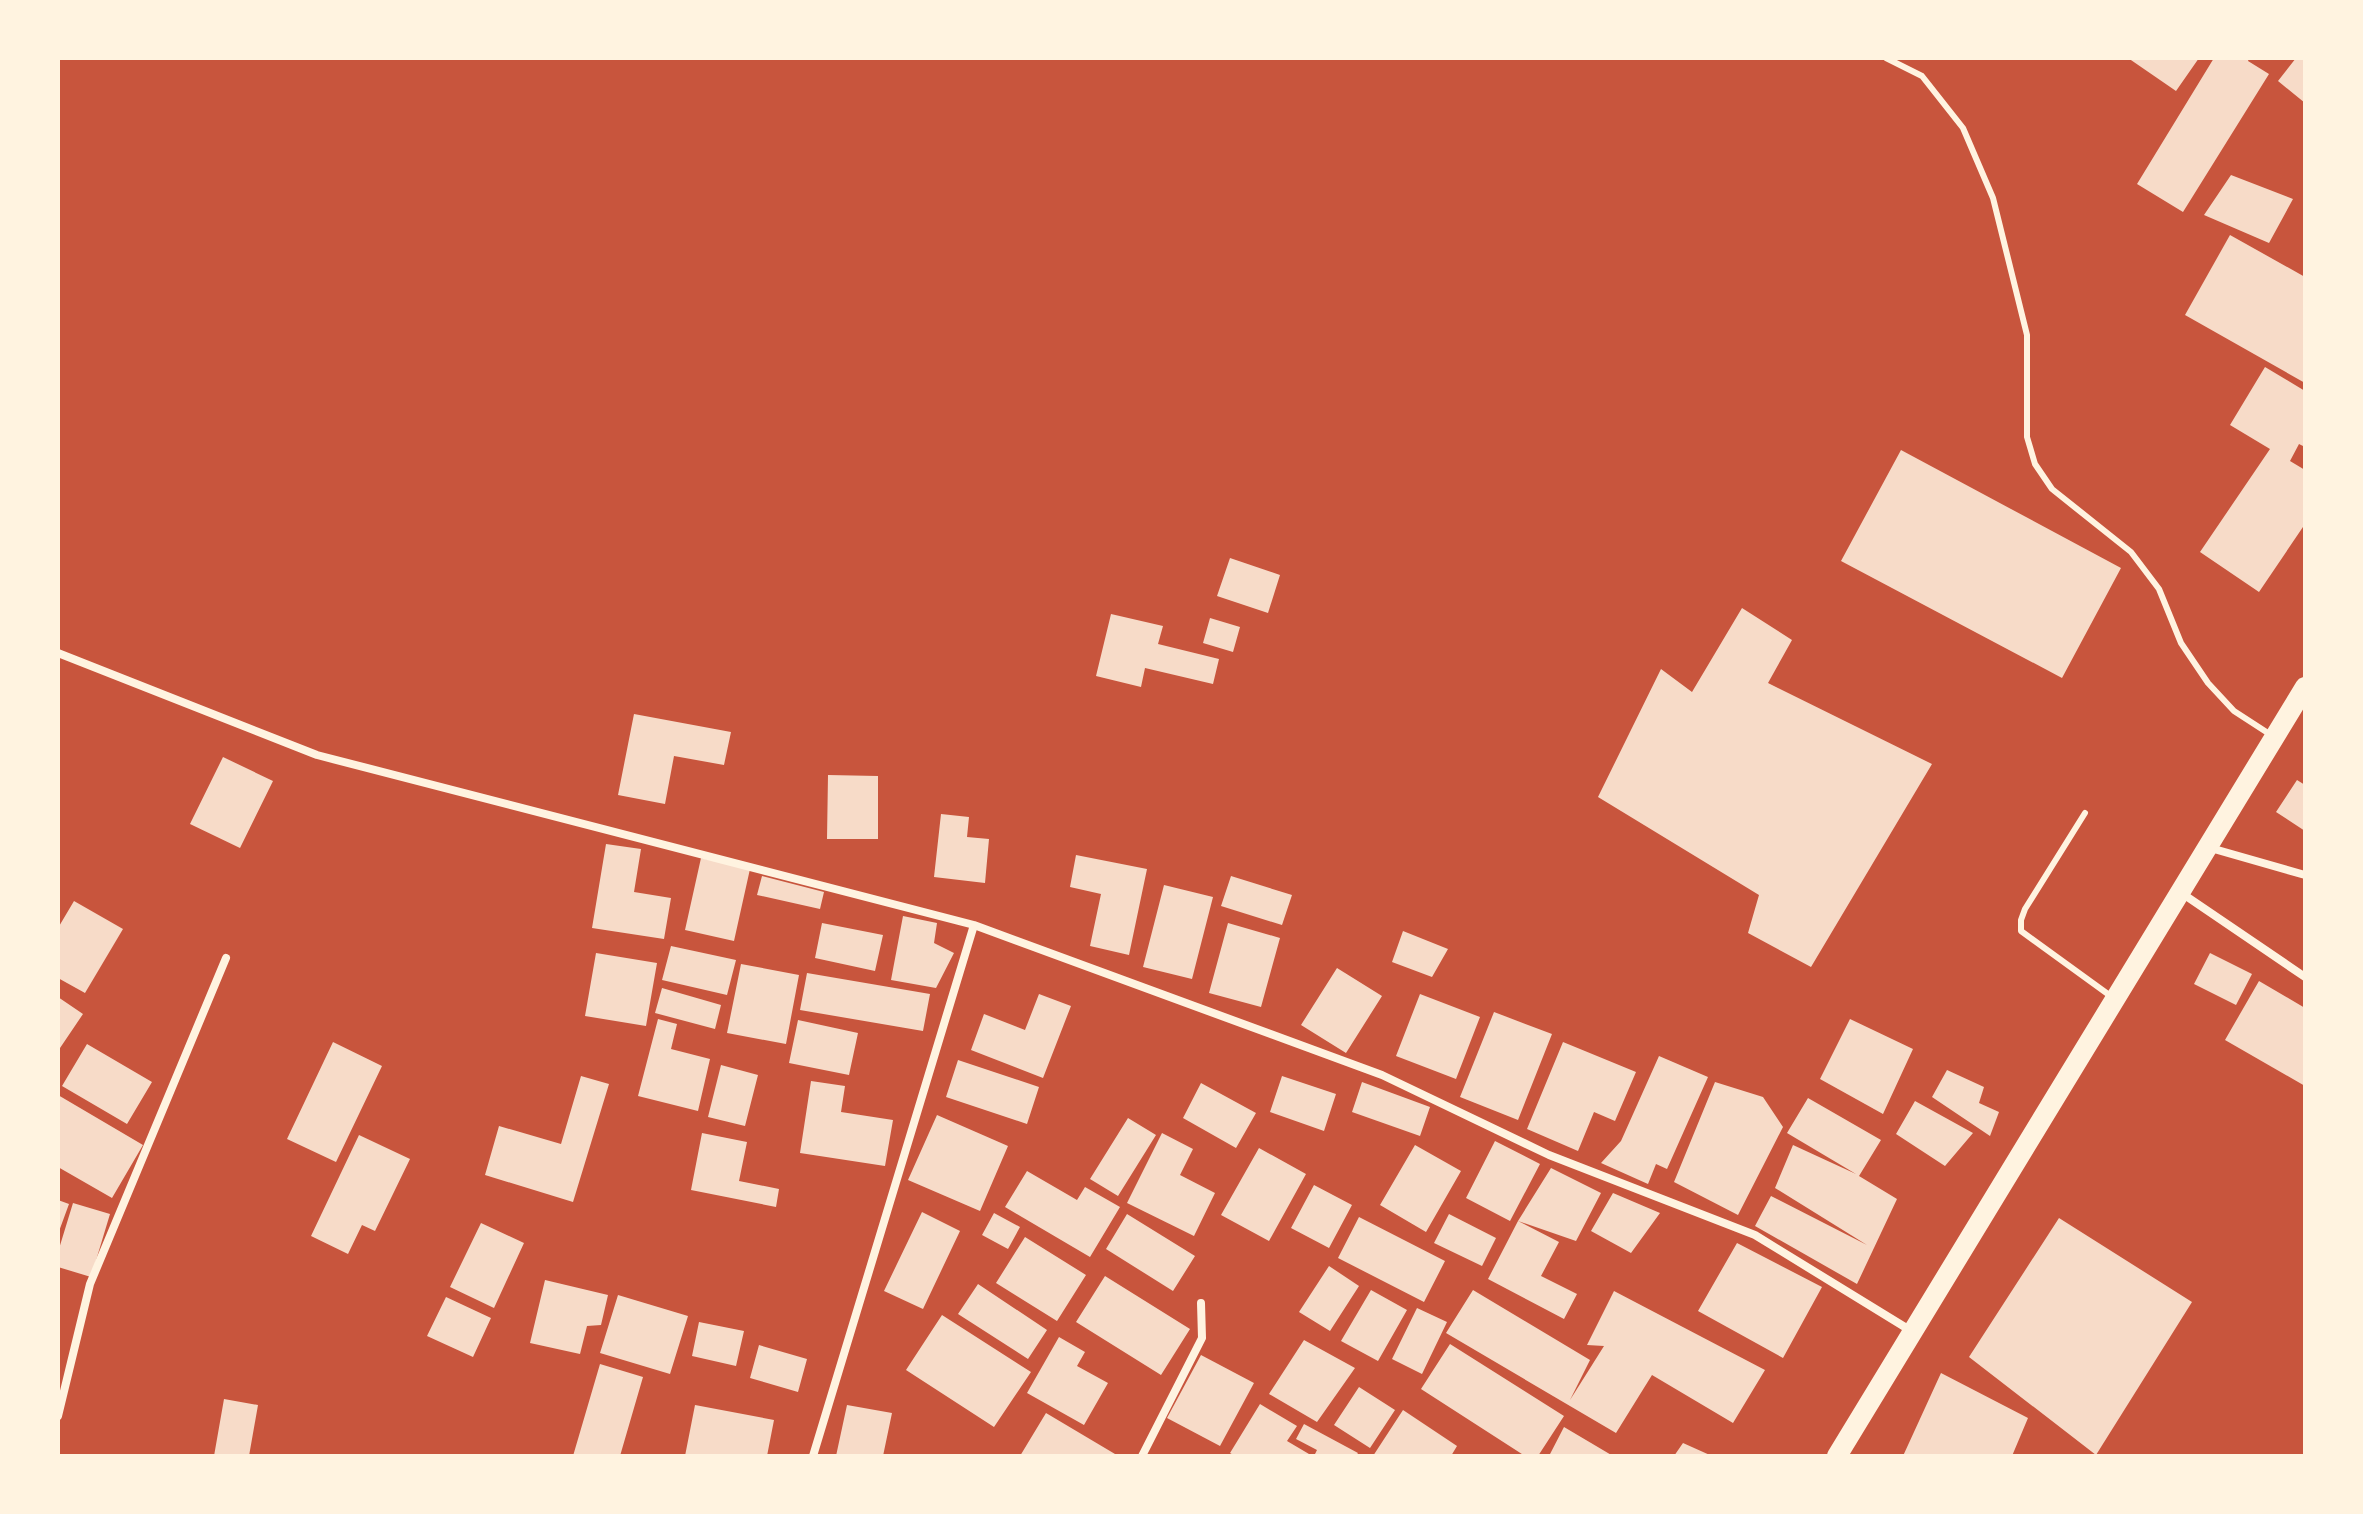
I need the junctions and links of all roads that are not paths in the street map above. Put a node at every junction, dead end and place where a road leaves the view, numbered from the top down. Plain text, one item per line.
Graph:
1 (1886, 58) edge
2 (58, 653) edge
3 (2305, 687) edge
4 (2274, 737) junction
5 (2085, 813) dead end
6 (2206, 846) junction
7 (2305, 875) edge
8 (2179, 892) junction
9 (974, 925) junction
10 (226, 958) dead end
11 (2305, 977) edge
12 (2115, 999) junction
13 (1201, 1303) dead end
14 (1914, 1333) junction
15 (58, 1416) edge
16 (813, 1456) edge
17 (1142, 1456) edge
18 (1837, 1456) edge

1 - 4 lane
2 - 9 street
3 - 4 main road
4 - 6 main road
5 - 12 lane
6 - 7 street
6 - 8 main road
8 - 11 street
8 - 12 main road
9 - 14 street
9 - 16 street
10 - 15 street
12 - 14 main road
13 - 17 street
14 - 18 main road

